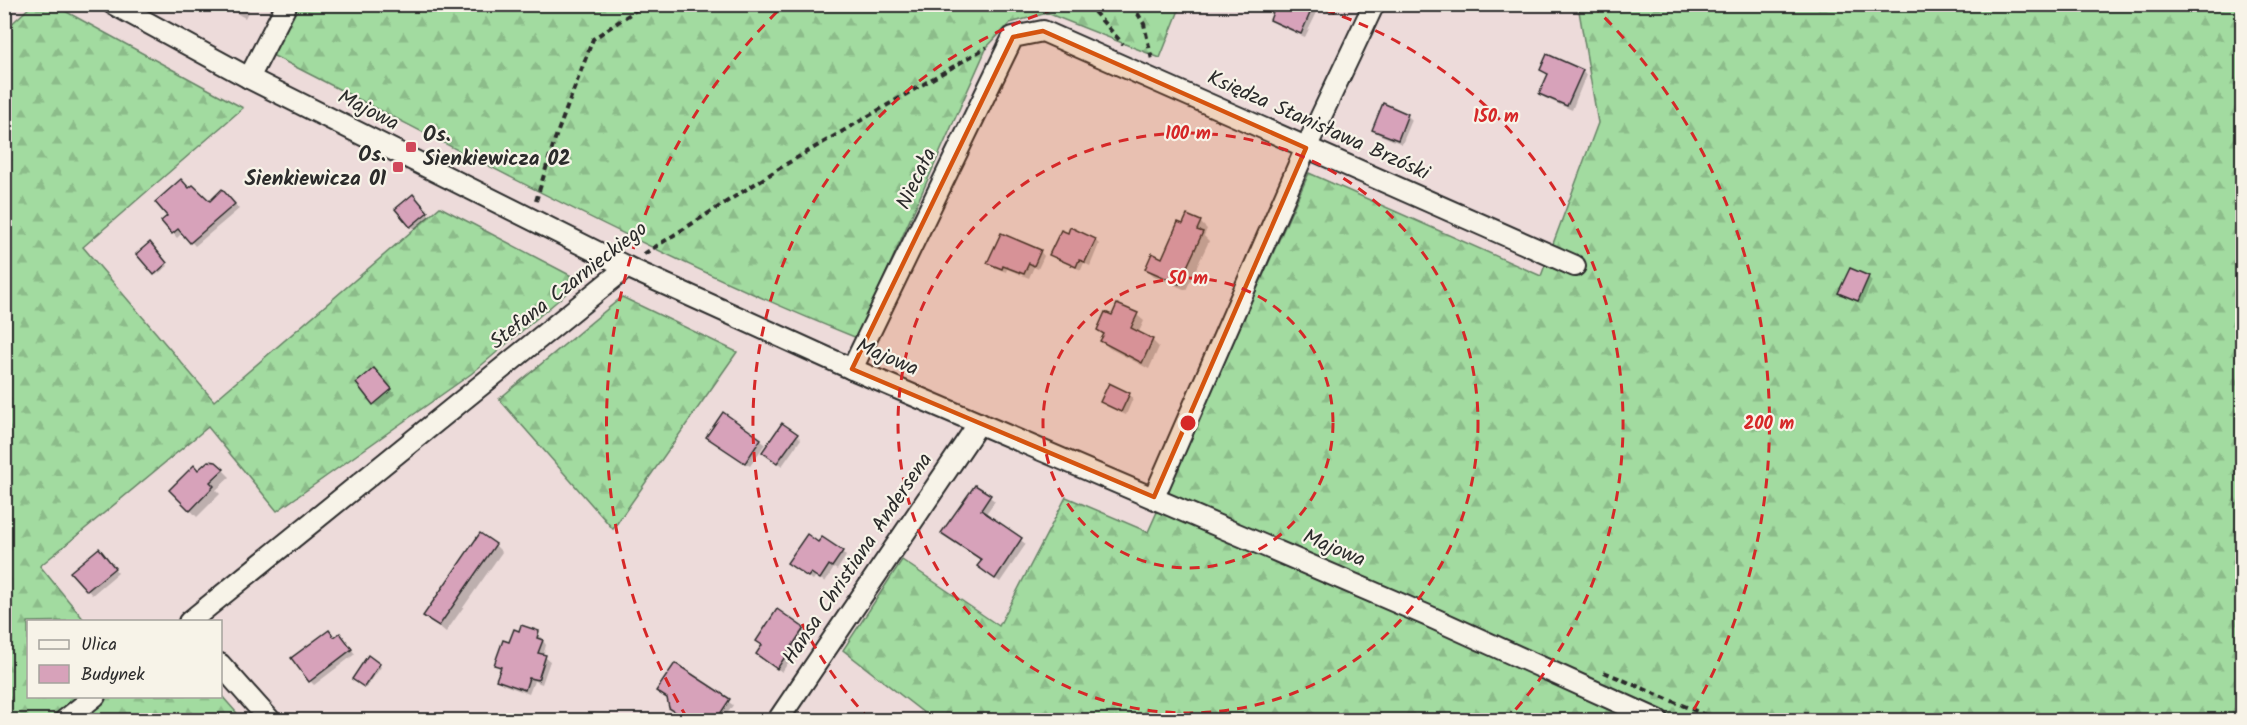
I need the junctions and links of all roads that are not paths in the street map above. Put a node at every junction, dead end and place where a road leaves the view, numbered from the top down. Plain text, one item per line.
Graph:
1 (113, 4) edge
2 (287, 4) edge
3 (1374, 4) edge
4 (1013, 37) joint
5 (249, 78) junction
6 (1306, 147) junction
7 (1575, 266) dead end
8 (627, 267) junction
9 (852, 369) junction
10 (979, 423) junction
11 (1154, 497) junction
12 (190, 620) edge
13 (222, 666) edge
14 (92, 698) edge
15 (65, 720) edge
16 (270, 720) edge
17 (778, 720) edge
18 (1658, 720) edge

1 - 5 street, Majowa
2 - 5 street
3 - 6 street
4 - 6 street, Księdza Stanisława Brzóski
4 - 9 street, Niecała
5 - 8 street, Majowa
6 - 7 street, Księdza Stanisława Brzóski
6 - 11 street
8 - 9 street, Majowa
8 - 12 street, Stefana Czarnieckiego
9 - 10 street, Majowa
10 - 11 street, Majowa
10 - 17 street, Hansa Christiana Andersena
11 - 18 street, Majowa
13 - 16 street
14 - 15 street

